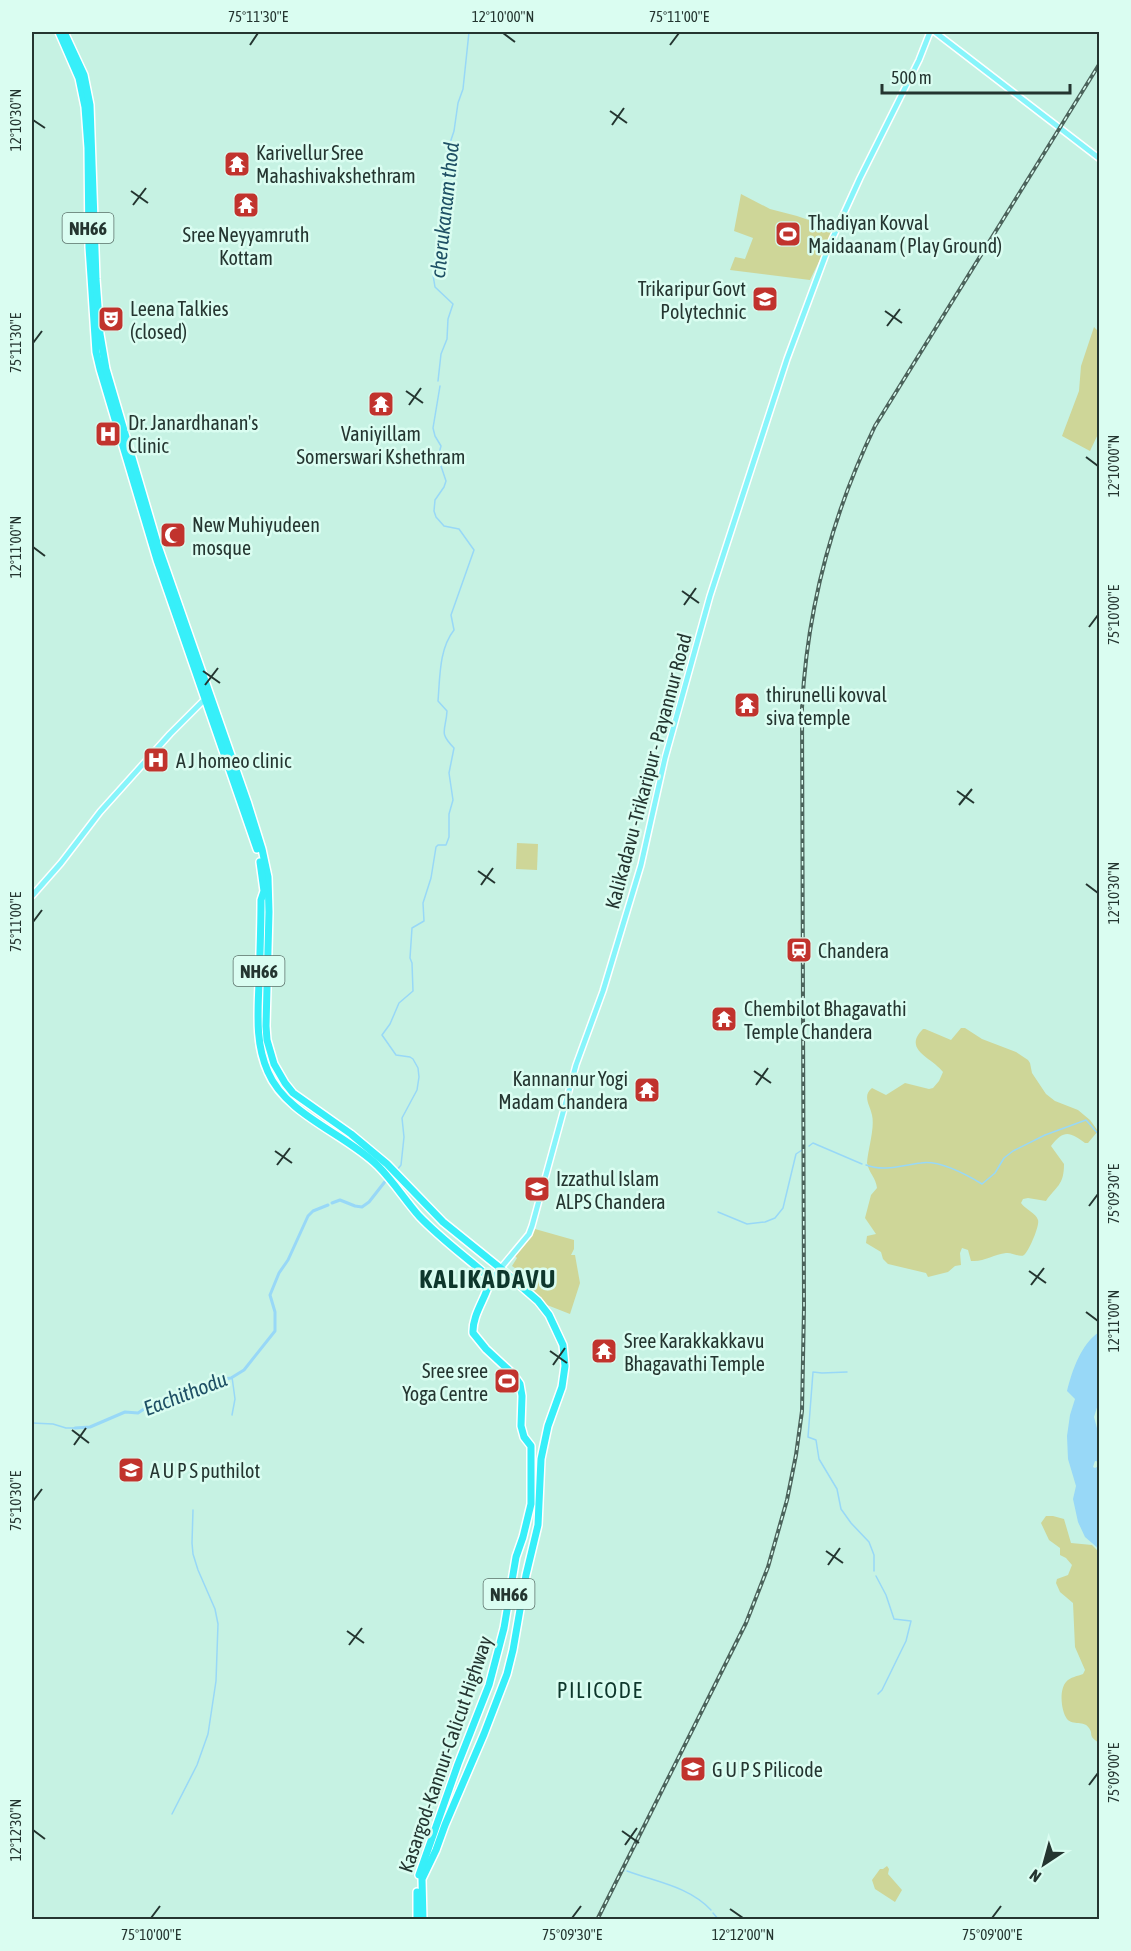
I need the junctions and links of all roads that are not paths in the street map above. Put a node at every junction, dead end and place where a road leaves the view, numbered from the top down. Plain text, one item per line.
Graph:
1 (59, 32) edge
2 (64, 32) edge
3 (930, 32) edge
4 (935, 32) edge
5 (69, 47) junction
6 (75, 58) junction
7 (1100, 159) edge
8 (110, 395) junction
9 (208, 704) junction
10 (32, 896) edge
11 (500, 1268) junction
12 (489, 1281) junction
13 (417, 1920) edge
14 (423, 1920) edge

1 - 5 highway, Kasargod-Kannur-Calicut Highway / NH66
2 - 5 highway, Kasargod-Kannur-Calicut Highway / NH66
3 - 11 main road, Kalikadavu -Trikaripur - Payannur Road
4 - 7 main road
5 - 6 highway, Kasargod-Kannur-Calicut Highway / NH66
6 - 8 highway, Kasargod-Kannur-Calicut Highway / NH66
6 - 8 highway, Kasargod-Kannur-Calicut Highway / NH66
8 - 9 highway, Kasargod-Kannur-Calicut Highway / NH66
9 - 10 main road
9 - 11 highway, Kasargod-Kannur-Calicut Highway / NH66
9 - 12 highway, Kasargod-Kannur-Calicut Highway / NH66
11 - 12 main road, Kalikadavu -Trikaripur - Payannur Road
11 - 14 highway, Kasargod-Kannur-Calicut Highway / NH66
12 - 13 highway, Kasargod-Kannur-Calicut Highway / NH66

